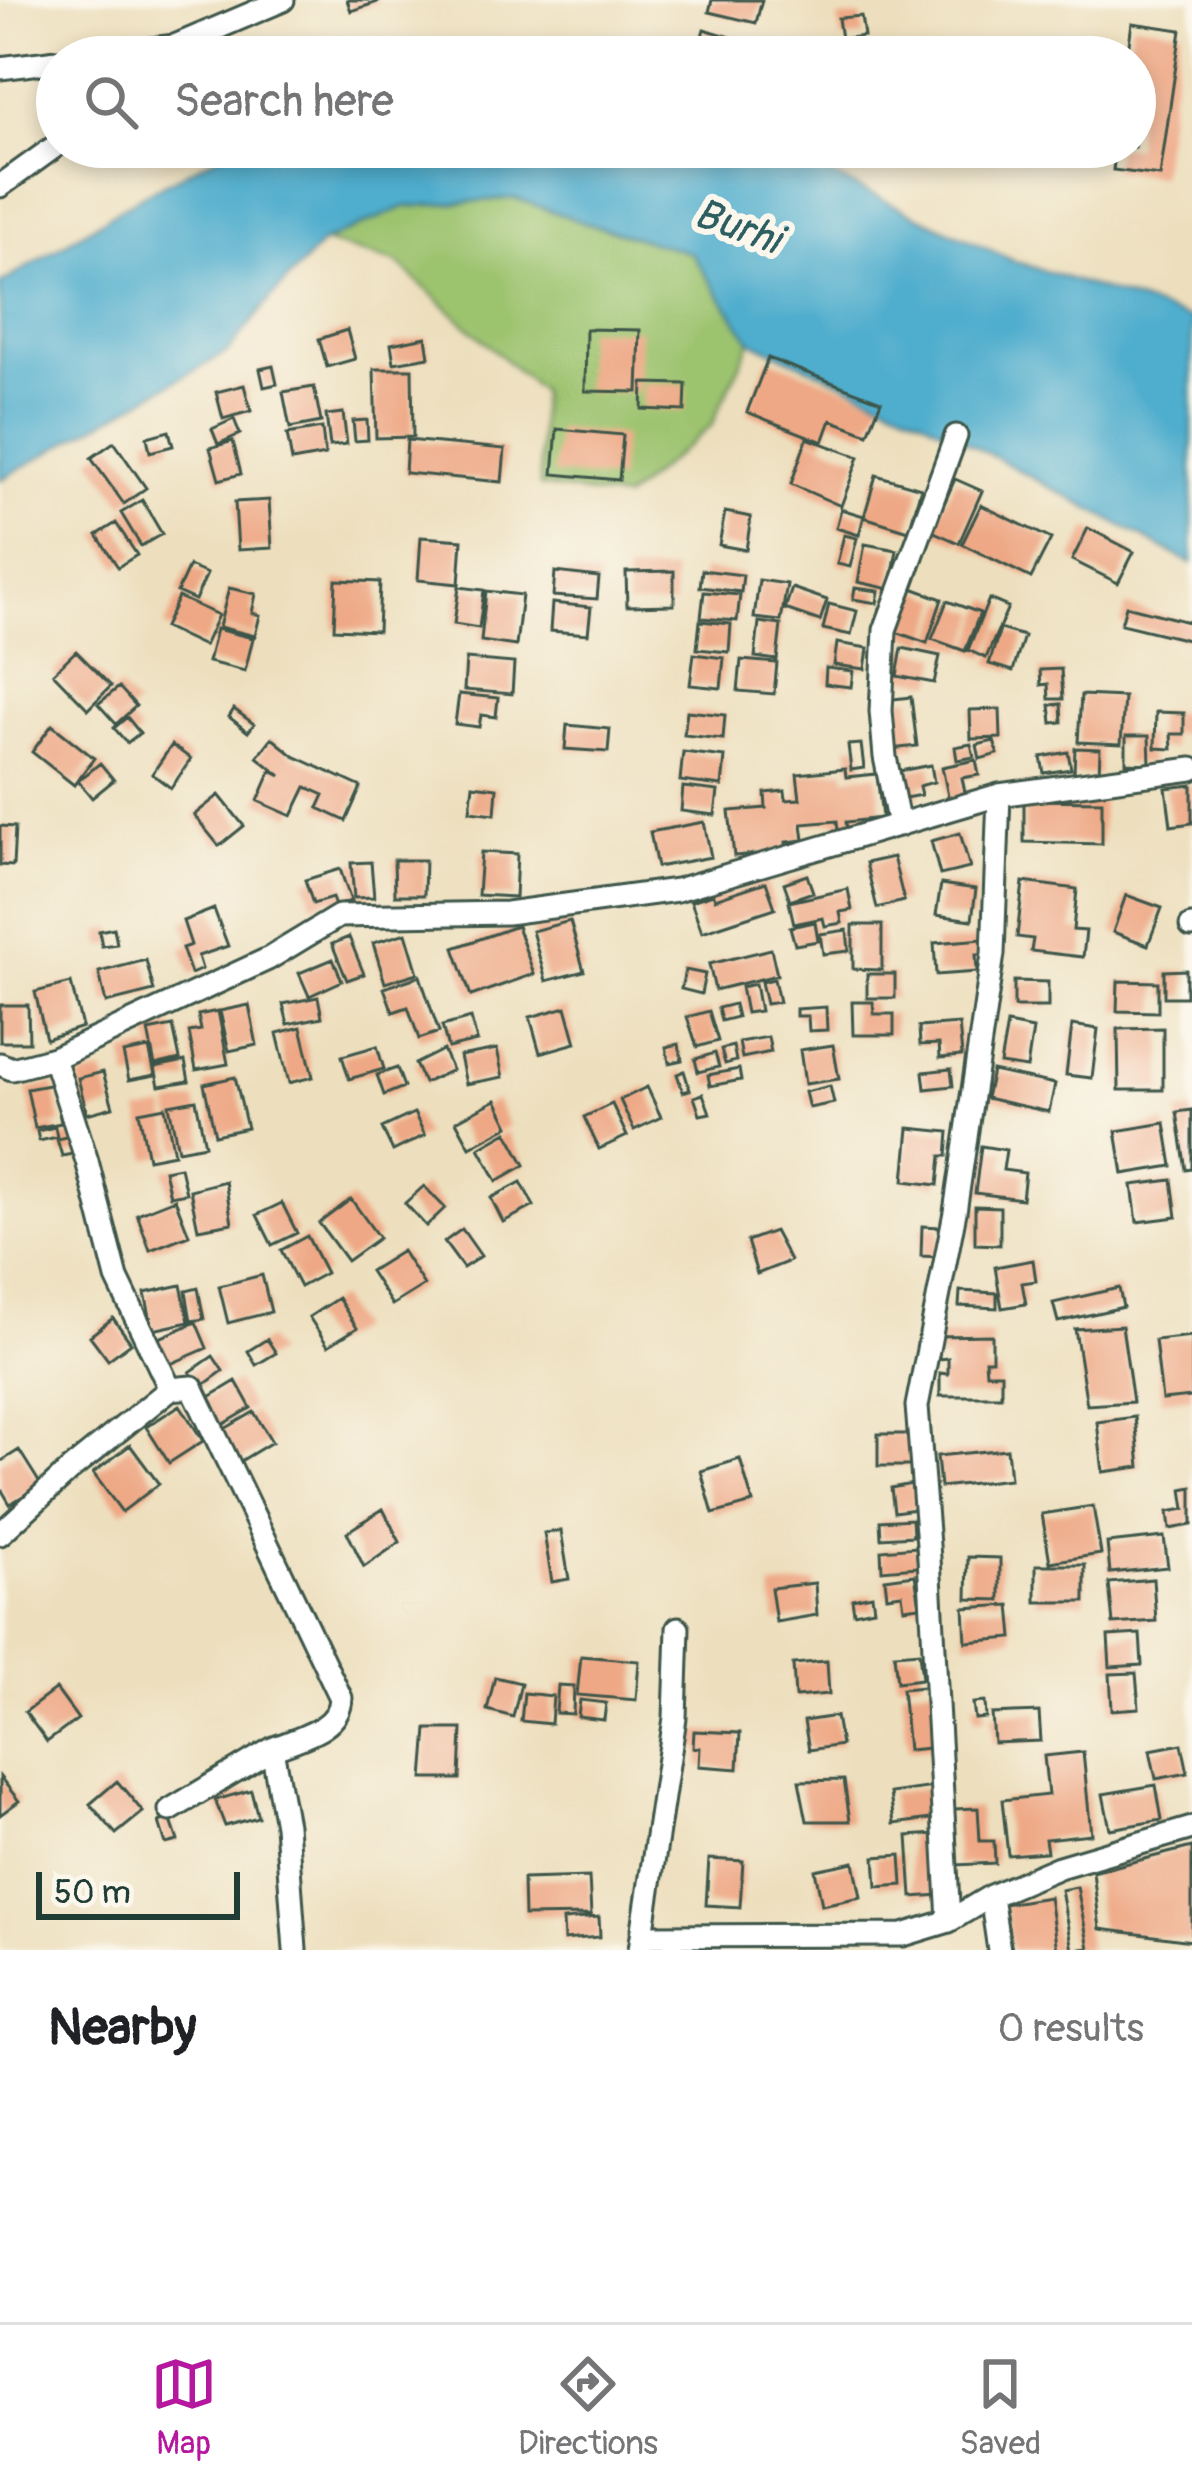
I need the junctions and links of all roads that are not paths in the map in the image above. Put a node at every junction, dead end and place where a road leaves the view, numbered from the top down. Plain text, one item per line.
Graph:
1 (283, 0) edge
2 (204, 36) edge
3 (36, 64) edge
4 (0, 68) edge
5 (36, 160) edge
6 (0, 186) edge
7 (956, 436) dead end
8 (1192, 769) edge
9 (999, 796) junction
10 (899, 825) junction
11 (54, 1058) junction
12 (0, 1064) edge
13 (170, 1389) junction
14 (0, 1534) edge
15 (678, 1628) dead end
16 (272, 1749) junction
17 (170, 1810) dead end
18 (1192, 1828) edge
19 (991, 1896) junction
20 (950, 1921) junction
21 (641, 1943) edge
22 (295, 1950) edge
23 (999, 1950) edge

1 - 2 street
3 - 4 street
5 - 6 street
7 - 10 street
8 - 9 street
9 - 10 street
9 - 20 street
10 - 11 street
11 - 12 street
11 - 13 street
13 - 14 street
13 - 16 street
15 - 21 street
16 - 17 street
16 - 22 street
18 - 19 street
19 - 20 street
19 - 23 street
20 - 21 street

